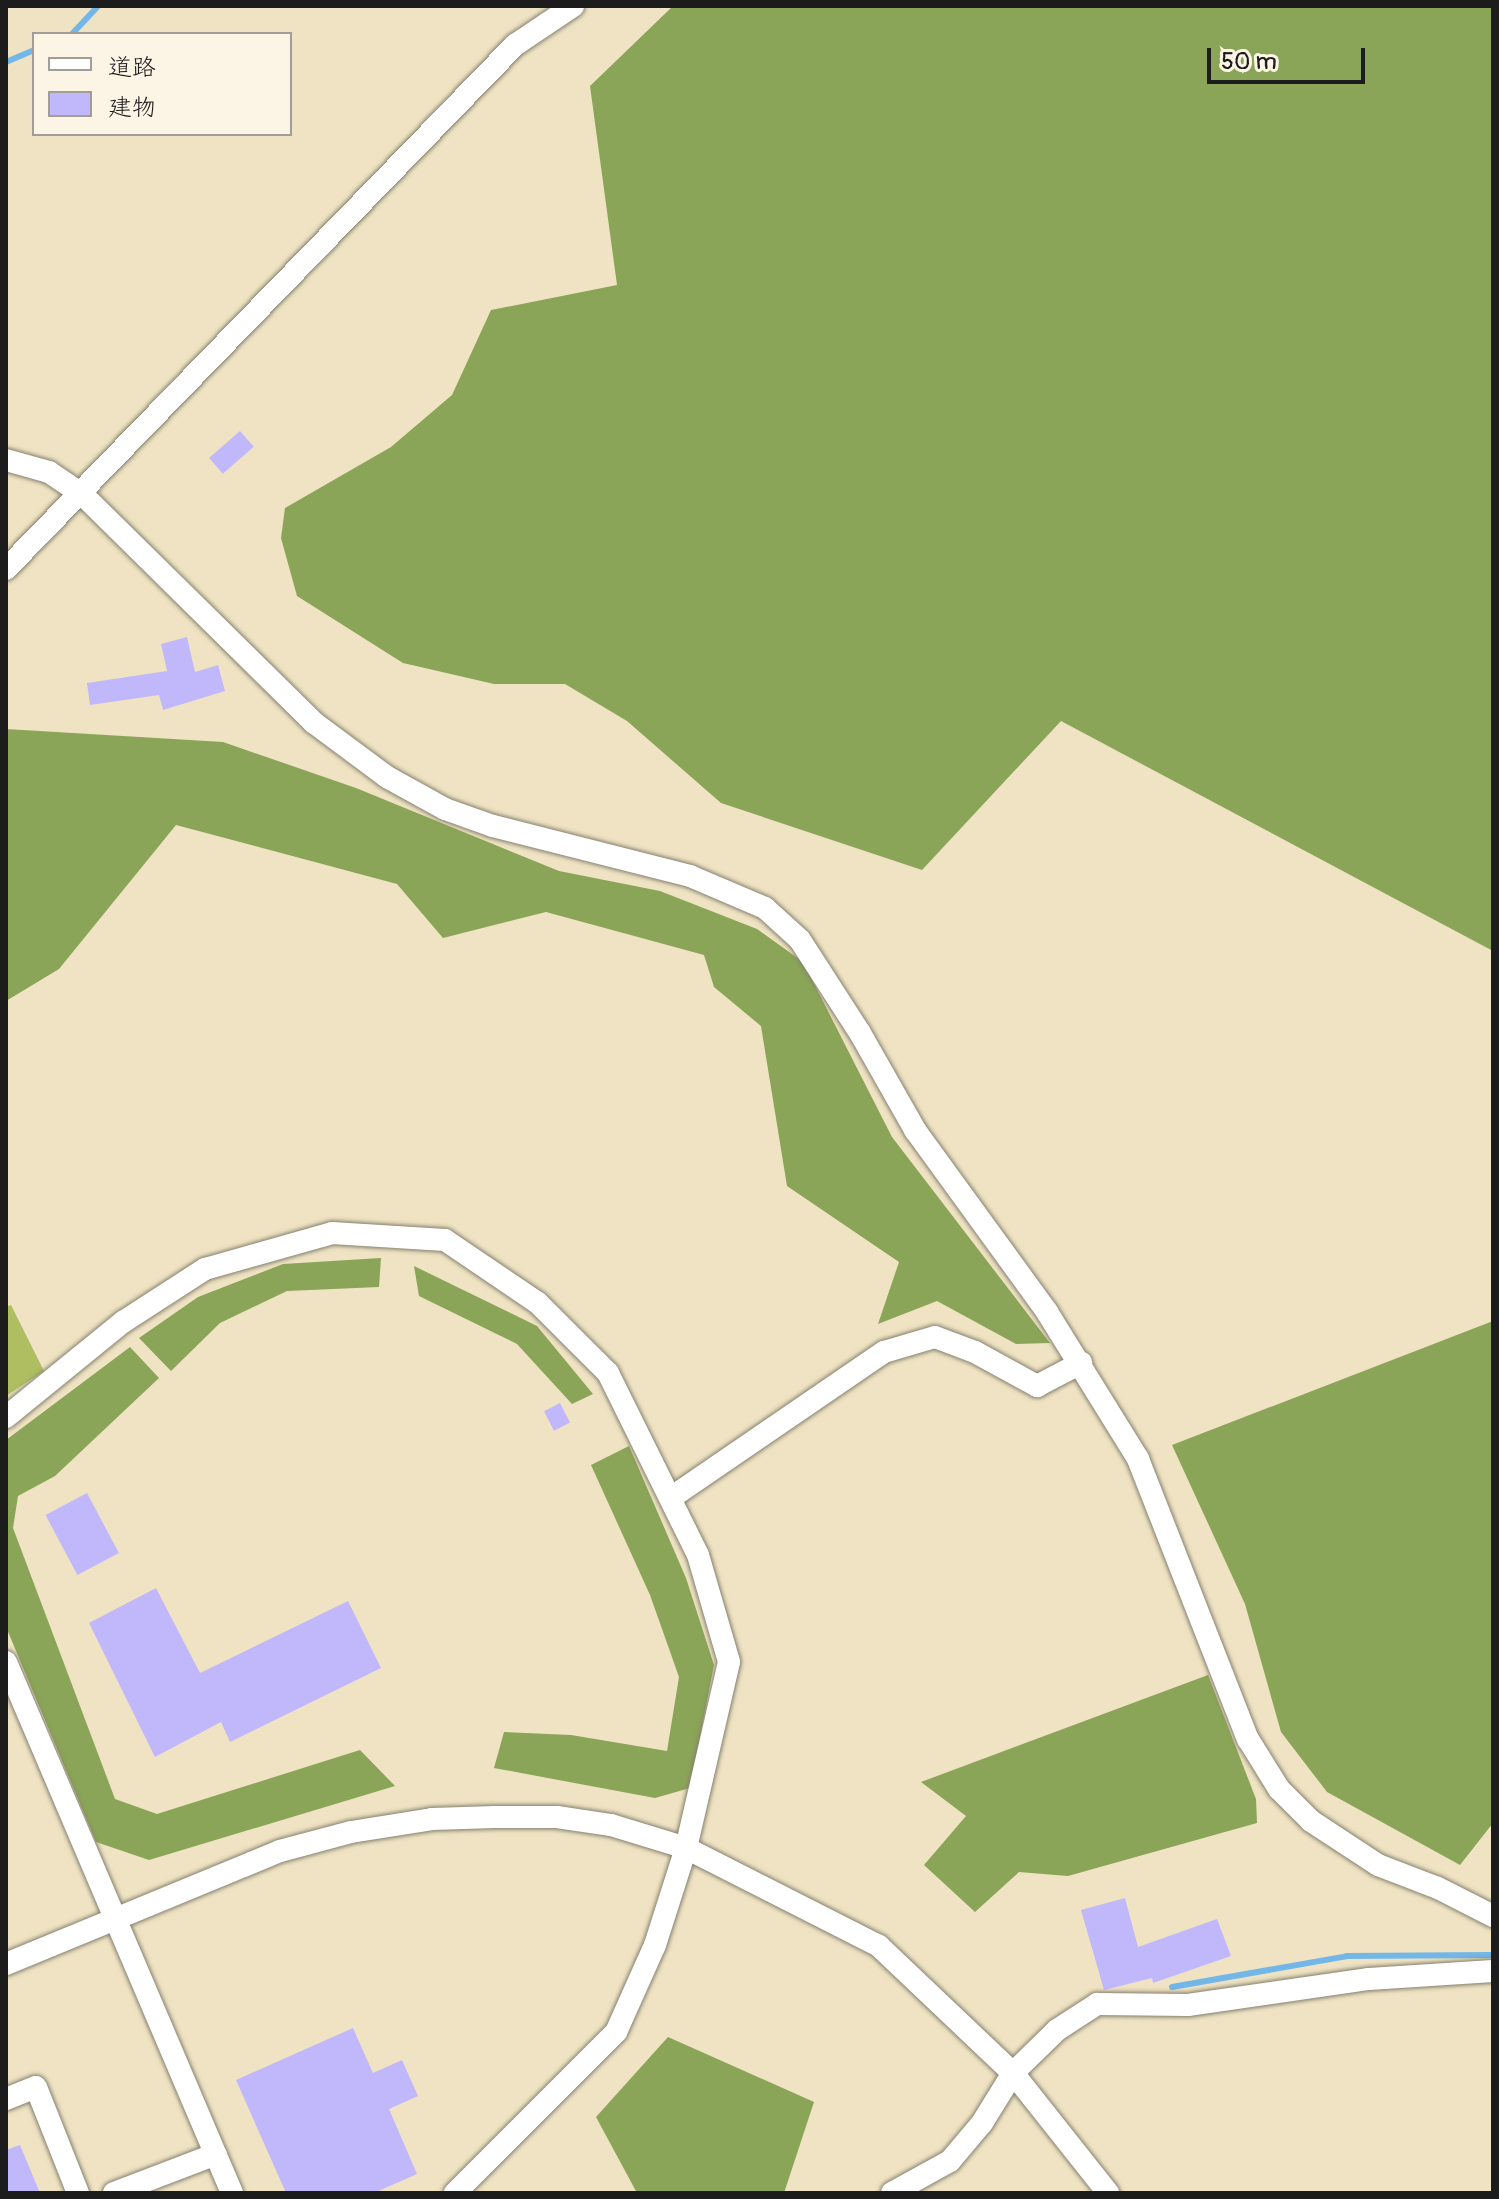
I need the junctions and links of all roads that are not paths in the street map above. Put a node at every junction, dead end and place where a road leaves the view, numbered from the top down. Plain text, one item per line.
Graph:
1 (573, 6) edge
2 (6, 460) edge
3 (82, 494) junction
4 (6, 569) edge
5 (1081, 1363) junction
6 (6, 1417) edge
7 (672, 1497) junction
8 (6, 1662) edge
9 (686, 1848) junction
10 (1493, 1916) edge
11 (116, 1919) junction
12 (6, 1964) edge
13 (1493, 1971) edge
14 (1013, 2073) junction
15 (6, 2099) edge
16 (216, 2154) junction
17 (78, 2193) edge
18 (114, 2193) edge
19 (232, 2193) edge
20 (455, 2193) edge
21 (892, 2193) edge
22 (1108, 2193) edge

1 - 3 street
2 - 3 street
3 - 4 street
3 - 5 street
5 - 7 street
5 - 10 street
6 - 7 street
7 - 9 street
8 - 11 street
9 - 11 street
9 - 14 street
9 - 20 street
11 - 12 street
11 - 16 street
13 - 14 street
14 - 21 street
14 - 22 street
15 - 17 street
16 - 18 street
16 - 19 street

